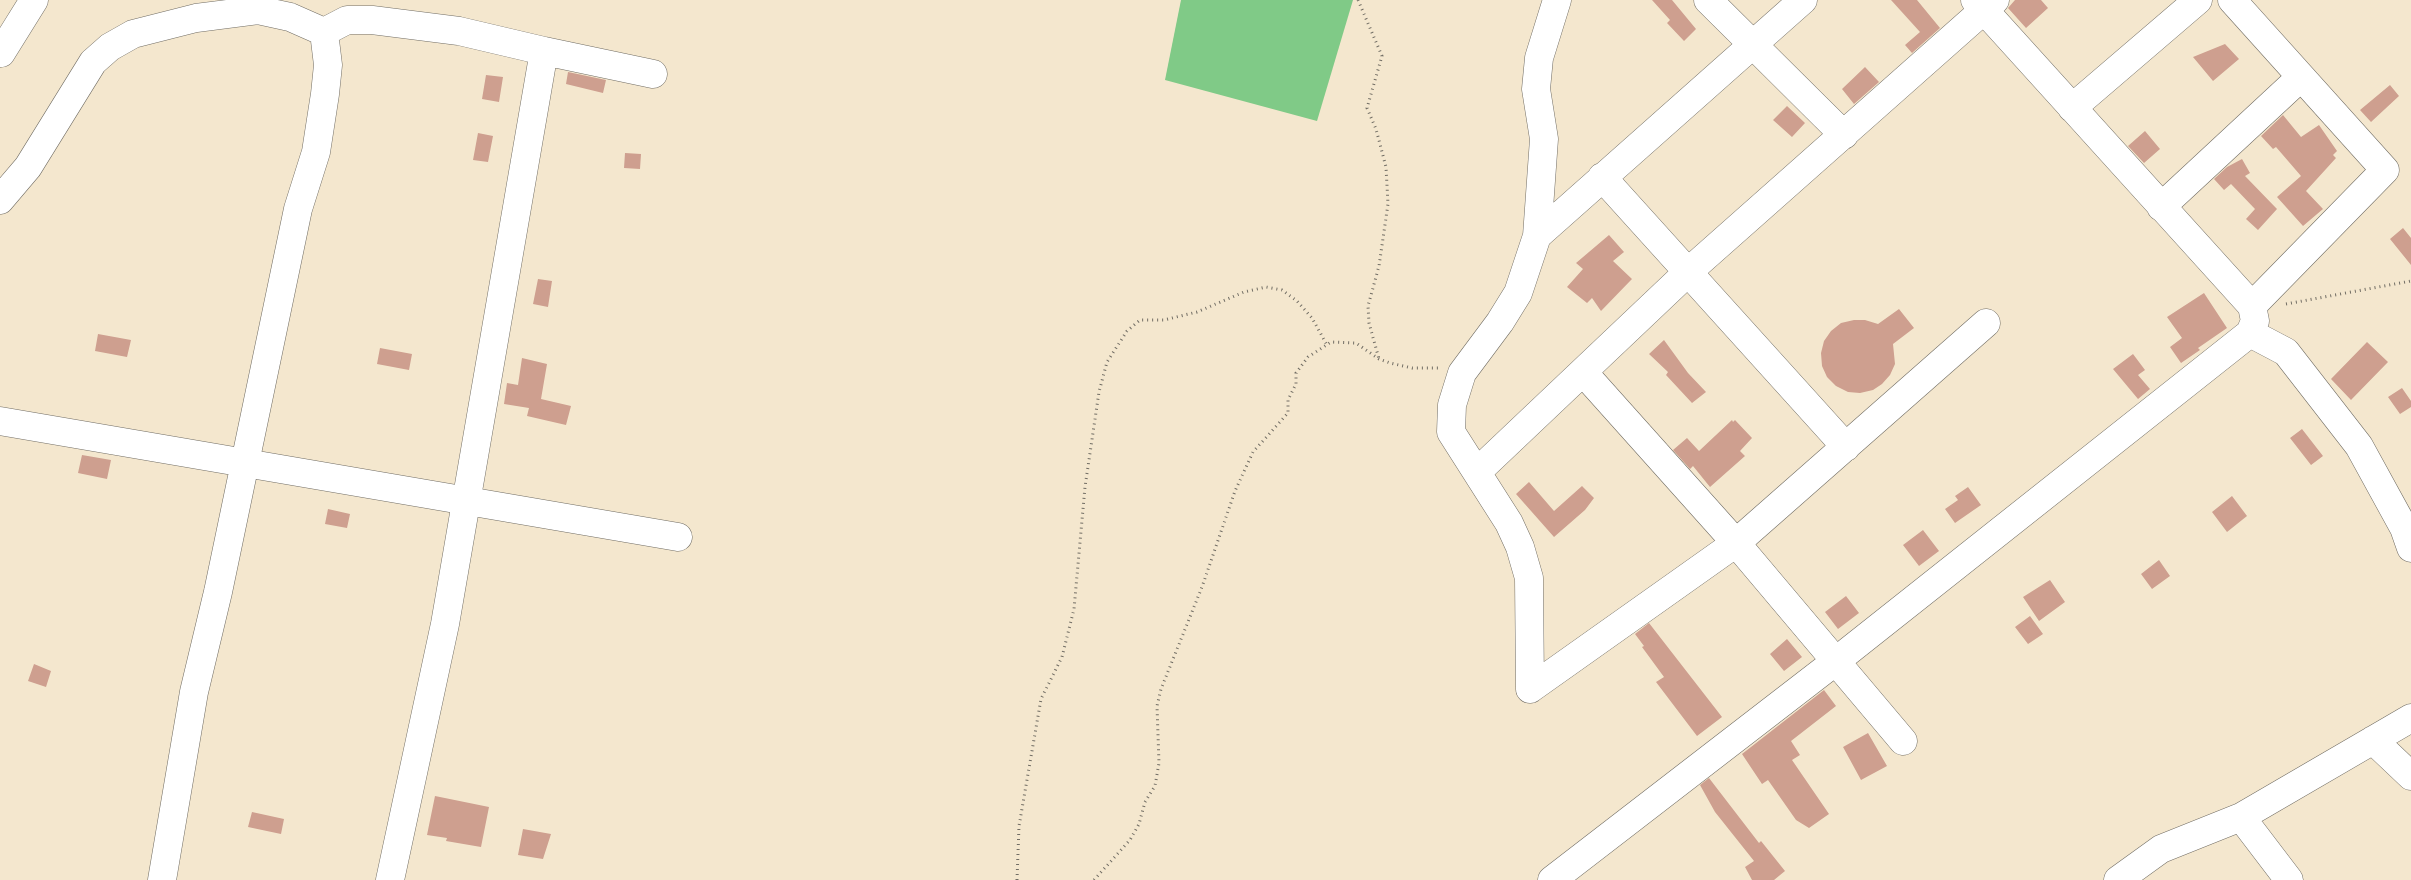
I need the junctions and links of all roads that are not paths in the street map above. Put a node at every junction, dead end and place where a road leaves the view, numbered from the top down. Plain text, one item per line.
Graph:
1 (34, 0) edge
2 (1557, 0) edge
3 (1708, 0) edge
4 (1803, 0) edge
5 (2198, 0) edge
6 (2232, 0) edge
7 (1985, 3) edge
8 (324, 32) junction
9 (1753, 44) junction
10 (544, 51) junction
11 (1, 53) dead end
12 (653, 74) dead end
13 (2301, 77) junction
14 (2072, 108) junction
15 (1844, 135) junction
16 (1602, 177) junction
17 (0, 200) edge
18 (2161, 207) junction
19 (1537, 236) junction
20 (1688, 272) junction
21 (2251, 316) junction
22 (1986, 323) dead end
23 (1583, 372) junction
24 (0, 420) edge
25 (1846, 447) junction
26 (245, 463) junction
27 (1477, 472) junction
28 (466, 501) junction
29 (678, 537) dead end
30 (1736, 543) junction
31 (2411, 548) edge
32 (1836, 661) junction
33 (2411, 718) edge
34 (2373, 740) junction
35 (1903, 741) dead end
36 (2411, 776) edge
37 (2242, 817) junction
38 (162, 880) edge
39 (390, 880) edge
40 (1552, 880) edge
41 (2118, 880) edge
42 (2289, 880) edge

1 - 11 street
2 - 19 street
3 - 9 street
4 - 9 street
5 - 14 street
6 - 13 street
7 - 14 street
7 - 15 street
8 - 10 street
8 - 17 street
8 - 26 street
9 - 15 street
9 - 16 street
10 - 12 street
10 - 28 street
13 - 18 street
13 - 21 street
14 - 18 street
15 - 20 street
16 - 19 street
16 - 20 street
18 - 21 street
19 - 27 street
20 - 23 street
20 - 25 street
21 - 31 street
21 - 32 street
22 - 25 street
23 - 27 street
23 - 30 street
24 - 26 street
25 - 30 street
26 - 28 street
26 - 38 street
27 - 30 street
28 - 29 street
28 - 39 street
30 - 32 street
32 - 35 street
32 - 40 street
33 - 34 street
34 - 36 street
34 - 37 street
37 - 41 street
37 - 42 street

